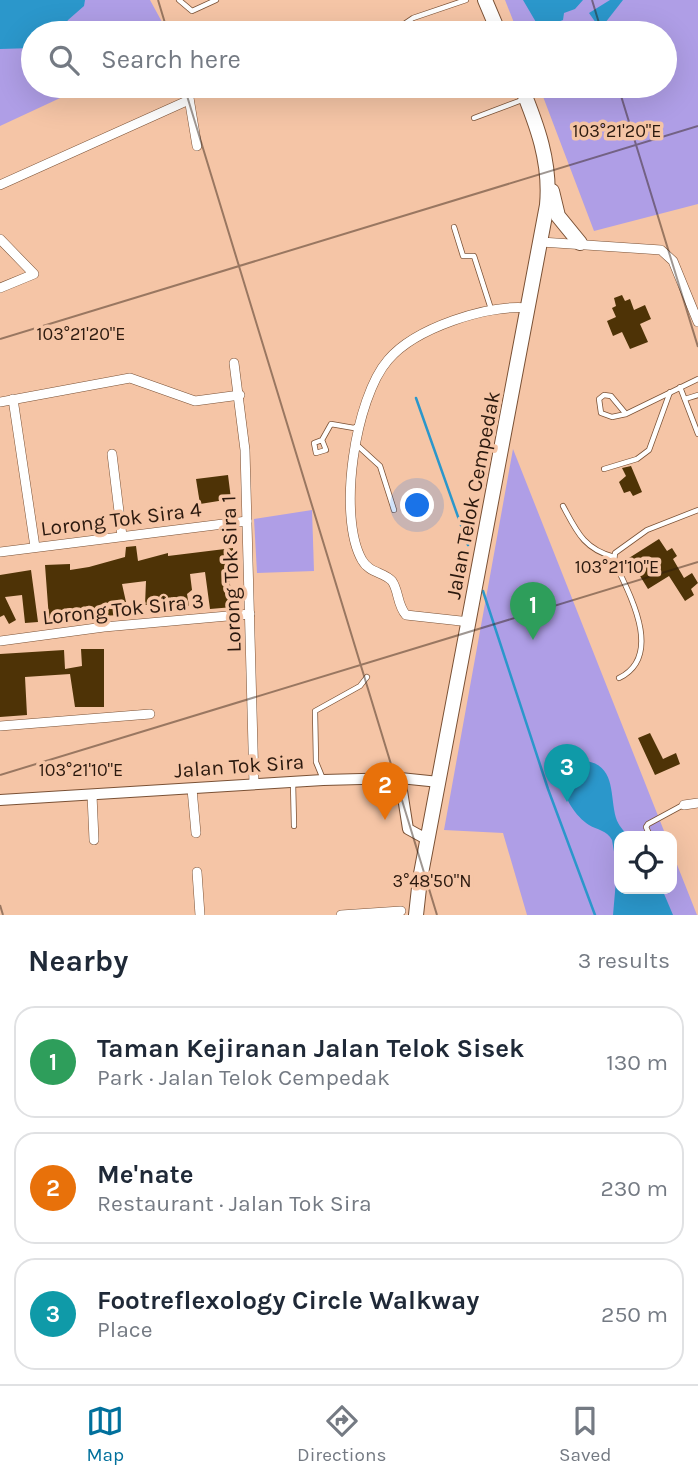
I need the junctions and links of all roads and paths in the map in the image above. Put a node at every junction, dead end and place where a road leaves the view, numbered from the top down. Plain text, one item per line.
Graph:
1 (179, 0) edge
2 (216, 0) edge
3 (466, 0) edge
4 (485, 0) edge
5 (409, 21) edge
6 (494, 21) edge
7 (512, 98) edge
8 (526, 98) edge
9 (190, 100) joint
10 (474, 118) dead end
11 (197, 146) dead end
12 (548, 176) junction
13 (0, 185) edge
14 (454, 227) dead end
15 (0, 239) edge
16 (541, 242) junction
17 (580, 243) junction
18 (0, 288) edge
19 (529, 308) junction
20 (491, 309) junction
21 (697, 317) edge
22 (234, 363) dead end
23 (698, 379) edge
24 (680, 387) junction
25 (670, 392) junction
26 (240, 395) junction
27 (698, 395) edge
28 (13, 399) junction
29 (685, 399) junction
30 (0, 402) edge
31 (625, 414) junction
32 (362, 422) junction
33 (698, 434) edge
34 (322, 440) dead end
35 (357, 444) junction
36 (112, 454) dead end
37 (604, 469) dead end
38 (564, 506) dead end
39 (394, 510) dead end
40 (698, 510) edge
41 (247, 522) junction
42 (122, 536) junction
43 (35, 547) junction
44 (0, 552) edge
45 (614, 557) junction
46 (250, 614) junction
47 (470, 622) junction
48 (0, 641) edge
49 (367, 677) dead end
50 (619, 678) dead end
51 (150, 714) dead end
52 (0, 726) edge
53 (400, 778) junction
54 (323, 780) junction
55 (293, 782) junction
56 (439, 782) junction
57 (254, 784) junction
58 (192, 789) junction
59 (92, 795) junction
60 (0, 800) edge
61 (698, 803) edge
62 (684, 804) joint
63 (294, 826) dead end
64 (648, 831) edge
65 (196, 832) dead end
66 (94, 840) dead end
67 (428, 840) junction
68 (197, 872) dead end
69 (401, 911) dead end
70 (200, 915) edge
71 (341, 915) edge
72 (416, 915) edge

1 - 2 lane
3 - 5 lane
4 - 6 main road
7 - 10 lane
8 - 12 main road, Jalan Telok Cempedak
9 - 11 street
9 - 13 street
12 - 16 main road, Jalan Telok Cempedak
12 - 17 main road
14 - 20 lane
15 - 18 street
16 - 17 street
16 - 19 main road, Jalan Telok Cempedak
17 - 21 street
19 - 20 street
19 - 47 main road, Jalan Telok Cempedak
20 - 32 street
22 - 26 street, Lorong Tok Sira 1
23 - 24 lane
24 - 25 lane
24 - 29 lane
25 - 31 lane
25 - 37 lane
26 - 28 street
26 - 41 street, Lorong Tok Sira 1
27 - 29 lane
28 - 30 street
28 - 43 street
29 - 33 lane
31 - 31 lane
32 - 34 lane
32 - 35 street
35 - 39 lane
35 - 47 street
36 - 42 street
38 - 45 lane
40 - 45 lane
41 - 42 street, Lorong Tok Sira 4
41 - 46 street, Lorong Tok Sira 1
42 - 43 street, Lorong Tok Sira 4
43 - 44 street, Lorong Tok Sira 4
45 - 50 lane
46 - 48 street, Lorong Tok Sira 3
46 - 57 street, Lorong Tok Sira 1
47 - 56 main road, Jalan Telok Cempedak
49 - 54 lane
51 - 52 street
53 - 54 street, Jalan Tok Sira
53 - 56 street, Jalan Tok Sira
53 - 67 street
54 - 55 street, Jalan Tok Sira
55 - 57 street, Jalan Tok Sira
55 - 63 lane
56 - 67 main road, Jalan Telok Cempedak
57 - 58 street, Jalan Tok Sira
58 - 59 street, Jalan Tok Sira
58 - 65 street
59 - 60 street, Jalan Tok Sira
59 - 66 street
61 - 62 street
62 - 64 lane
67 - 72 main road, Jalan Telok Cempedak
68 - 70 street
69 - 71 street

